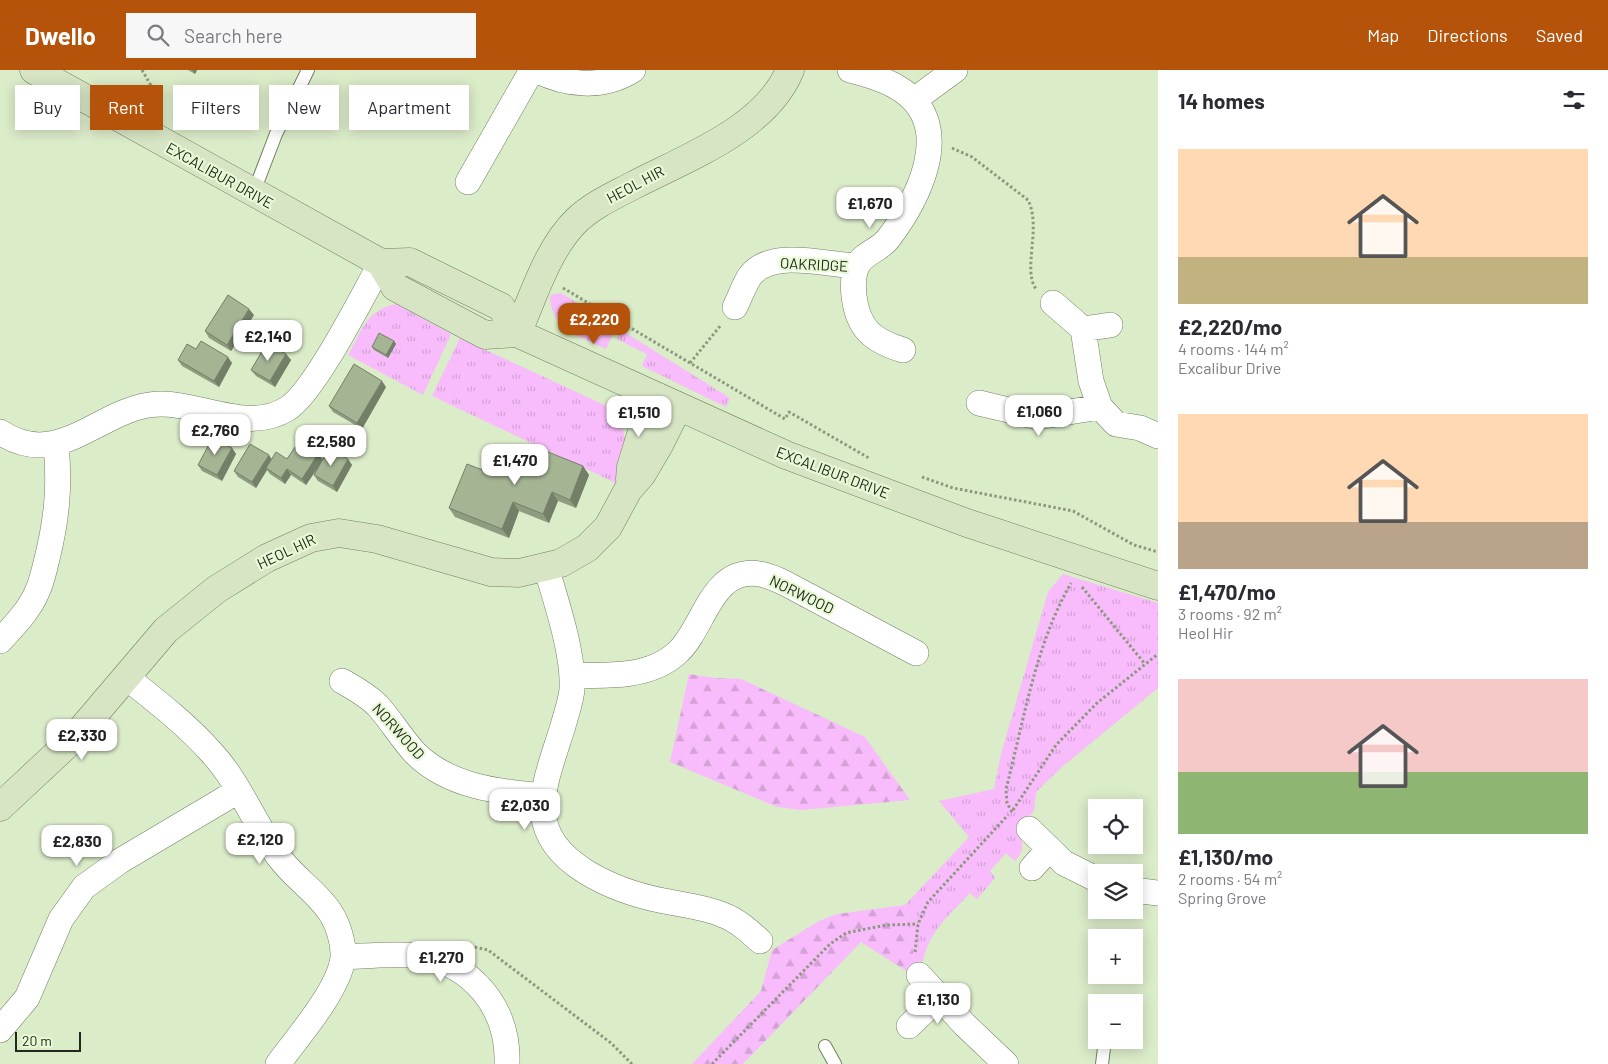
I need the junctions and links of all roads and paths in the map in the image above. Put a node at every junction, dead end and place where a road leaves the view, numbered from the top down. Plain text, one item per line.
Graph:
1 (34, 70) edge
2 (308, 70) edge
3 (534, 70) edge
4 (633, 70) edge
5 (790, 70) edge
6 (850, 70) edge
7 (955, 70) edge
8 (914, 100) junction
9 (930, 143) junction
10 (468, 182) dead end
11 (253, 194) junction
12 (381, 263) junction
13 (857, 266) junction
14 (542, 277) junction
15 (1053, 303) joint
16 (735, 307) joint
17 (1110, 325) dead end
18 (1083, 329) junction
19 (517, 333) junction
20 (903, 350) dead end
21 (690, 363) junction
22 (653, 396) junction
23 (979, 402) dead end
24 (678, 407) junction
25 (1100, 407) junction
26 (0, 432) edge
27 (1158, 436) edge
28 (56, 444) junction
29 (874, 461) dead end
30 (920, 476) dead end
31 (628, 490) junction
32 (1158, 552) edge
33 (546, 567) junction
34 (1076, 568) junction
35 (1158, 586) edge
36 (0, 641) edge
37 (916, 653) dead end
38 (1158, 654) edge
39 (1145, 664) junction
40 (572, 675) junction
41 (126, 677) junction
42 (342, 682) dead end
43 (238, 791) junction
44 (544, 796) junction
45 (0, 807) edge
46 (1020, 821) junction
47 (1049, 849) junction
48 (1032, 868) dead end
49 (1088, 875) edge
50 (1143, 891) edge
51 (1158, 893) edge
52 (918, 924) junction
53 (760, 940) dead end
54 (343, 957) junction
55 (436, 961) junction
56 (919, 975) joint
57 (939, 996) junction
58 (909, 1026) dead end
59 (0, 1030) edge
60 (825, 1046) dead end
61 (1104, 1049) edge
62 (278, 1064) edge
63 (507, 1064) edge
64 (632, 1064) edge
65 (712, 1064) edge
66 (835, 1064) edge
67 (1006, 1064) edge
68 (1102, 1064) edge

1 - 11 street, EXCALIBUR DRIVE
2 - 11 lane
3 - 4 street
3 - 10 street
5 - 14 street, HEOL HIR
6 - 8 street, OAKRIDGE
7 - 8 street
8 - 9 street, OAKRIDGE
9 - 13 street, OAKRIDGE
9 - 15 path
11 - 12 street, EXCALIBUR DRIVE
12 - 19 street
12 - 28 street
13 - 16 street, OAKRIDGE
13 - 20 street, OAKRIDGE
14 - 19 street, HEOL HIR
14 - 21 path
15 - 18 street
16 - 21 path
17 - 18 street
18 - 25 street
19 - 22 street, EXCALIBUR DRIVE
21 - 29 path
22 - 24 street, EXCALIBUR DRIVE
22 - 31 street, HEOL HIR
23 - 25 street
24 - 31 street, HEOL HIR
24 - 34 street, EXCALIBUR DRIVE
25 - 27 street
26 - 28 street
28 - 36 street
30 - 32 path
31 - 33 street, HEOL HIR
33 - 40 street
33 - 41 street, HEOL HIR
34 - 35 street, EXCALIBUR DRIVE
34 - 39 path
34 - 46 path
37 - 40 street, NORWOOD
38 - 39 path
39 - 46 path
40 - 44 street
41 - 43 street
41 - 45 street, HEOL HIR
42 - 44 street, NORWOOD
43 - 54 street
43 - 59 street
44 - 53 street
46 - 47 street
46 - 52 path
47 - 48 street
47 - 49 street
50 - 51 street
52 - 56 path
52 - 65 path
54 - 55 street
54 - 62 street
55 - 63 street
55 - 64 path
56 - 57 street
57 - 58 street
57 - 67 street
60 - 66 lane
61 - 68 lane

